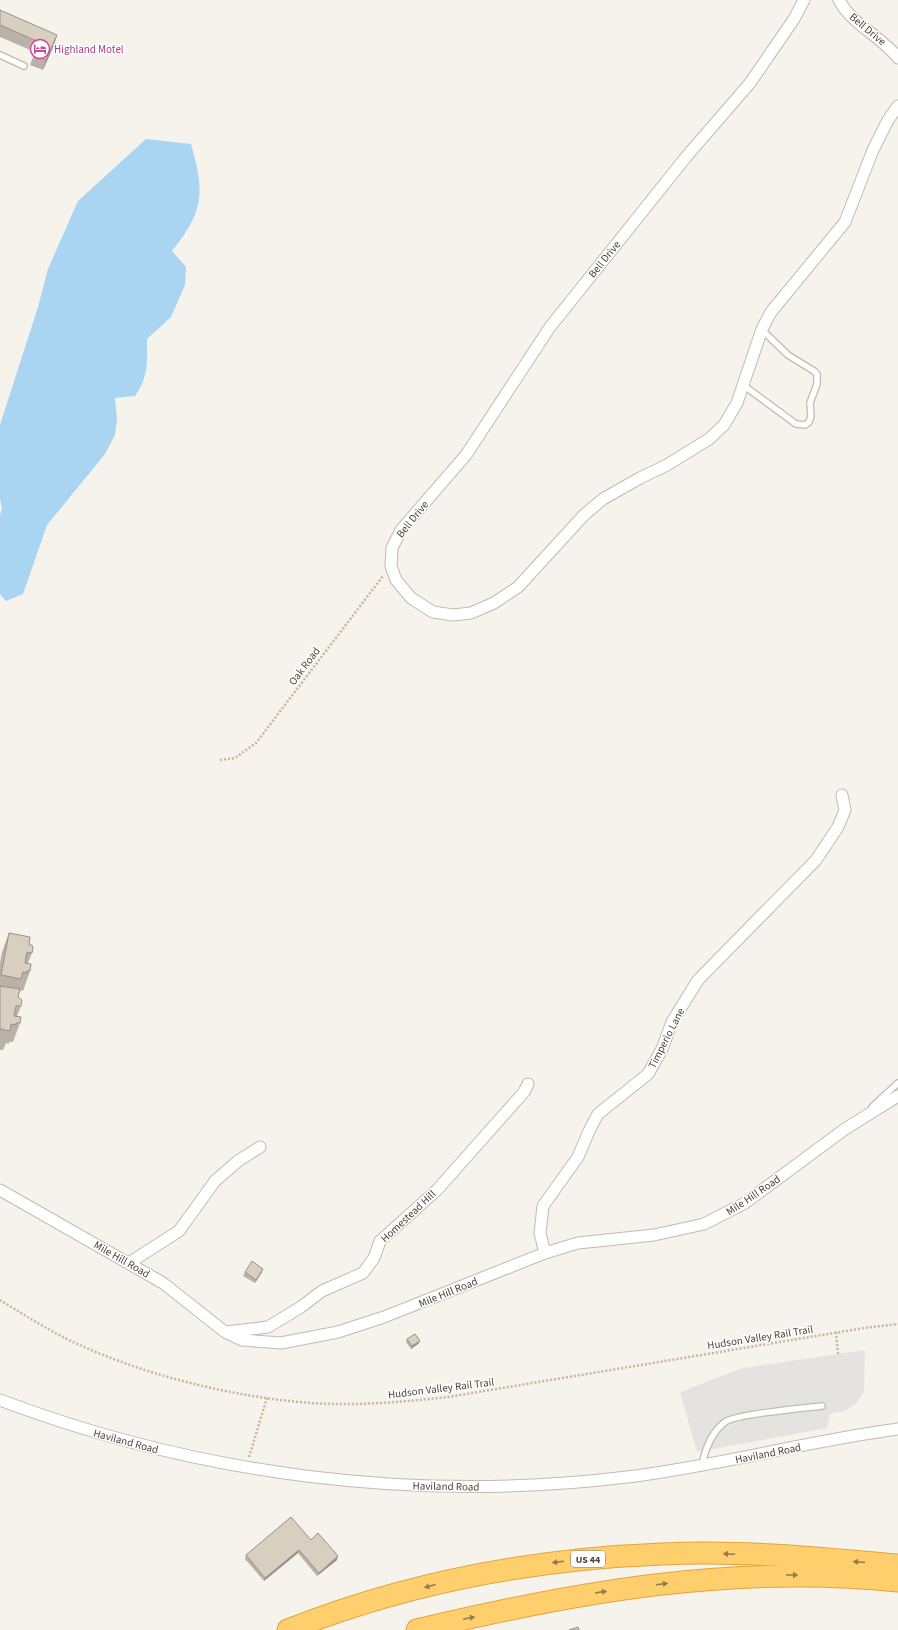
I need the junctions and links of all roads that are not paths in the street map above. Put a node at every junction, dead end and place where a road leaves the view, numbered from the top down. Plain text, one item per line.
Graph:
1 (804, 0) edge
2 (839, 0) edge
3 (0, 55) edge
4 (898, 58) edge
5 (24, 66) dead end
6 (898, 106) edge
7 (762, 329) junction
8 (742, 385) junction
9 (842, 795) dead end
10 (898, 1083) edge
11 (528, 1084) dead end
12 (898, 1096) edge
13 (862, 1117) junction
14 (260, 1147) dead end
15 (0, 1190) edge
16 (546, 1252) junction
17 (129, 1263) junction
18 (225, 1332) junction
19 (0, 1400) edge
20 (822, 1406) dead end
21 (898, 1429) edge
22 (702, 1466) junction
23 (898, 1565) edge
24 (898, 1581) edge
25 (288, 1630) edge
26 (417, 1630) edge

1 - 8 street, Bell Drive
2 - 4 street, Bell Drive
3 - 5 lane
6 - 7 street
7 - 8 street
7 - 8 lane
9 - 16 street, Timperio Lane
10 - 13 lane
11 - 18 street, Homestead Hill
12 - 13 street, Mile Hill Road
13 - 16 street, Mile Hill Road
14 - 17 street
15 - 17 street, Mile Hill Road
16 - 18 street, Mile Hill Road
17 - 18 street, Mile Hill Road
19 - 22 street, Haviland Road
20 - 22 lane
21 - 22 street, Haviland Road
23 -> 25 highway, US 44
26 -> 24 highway

